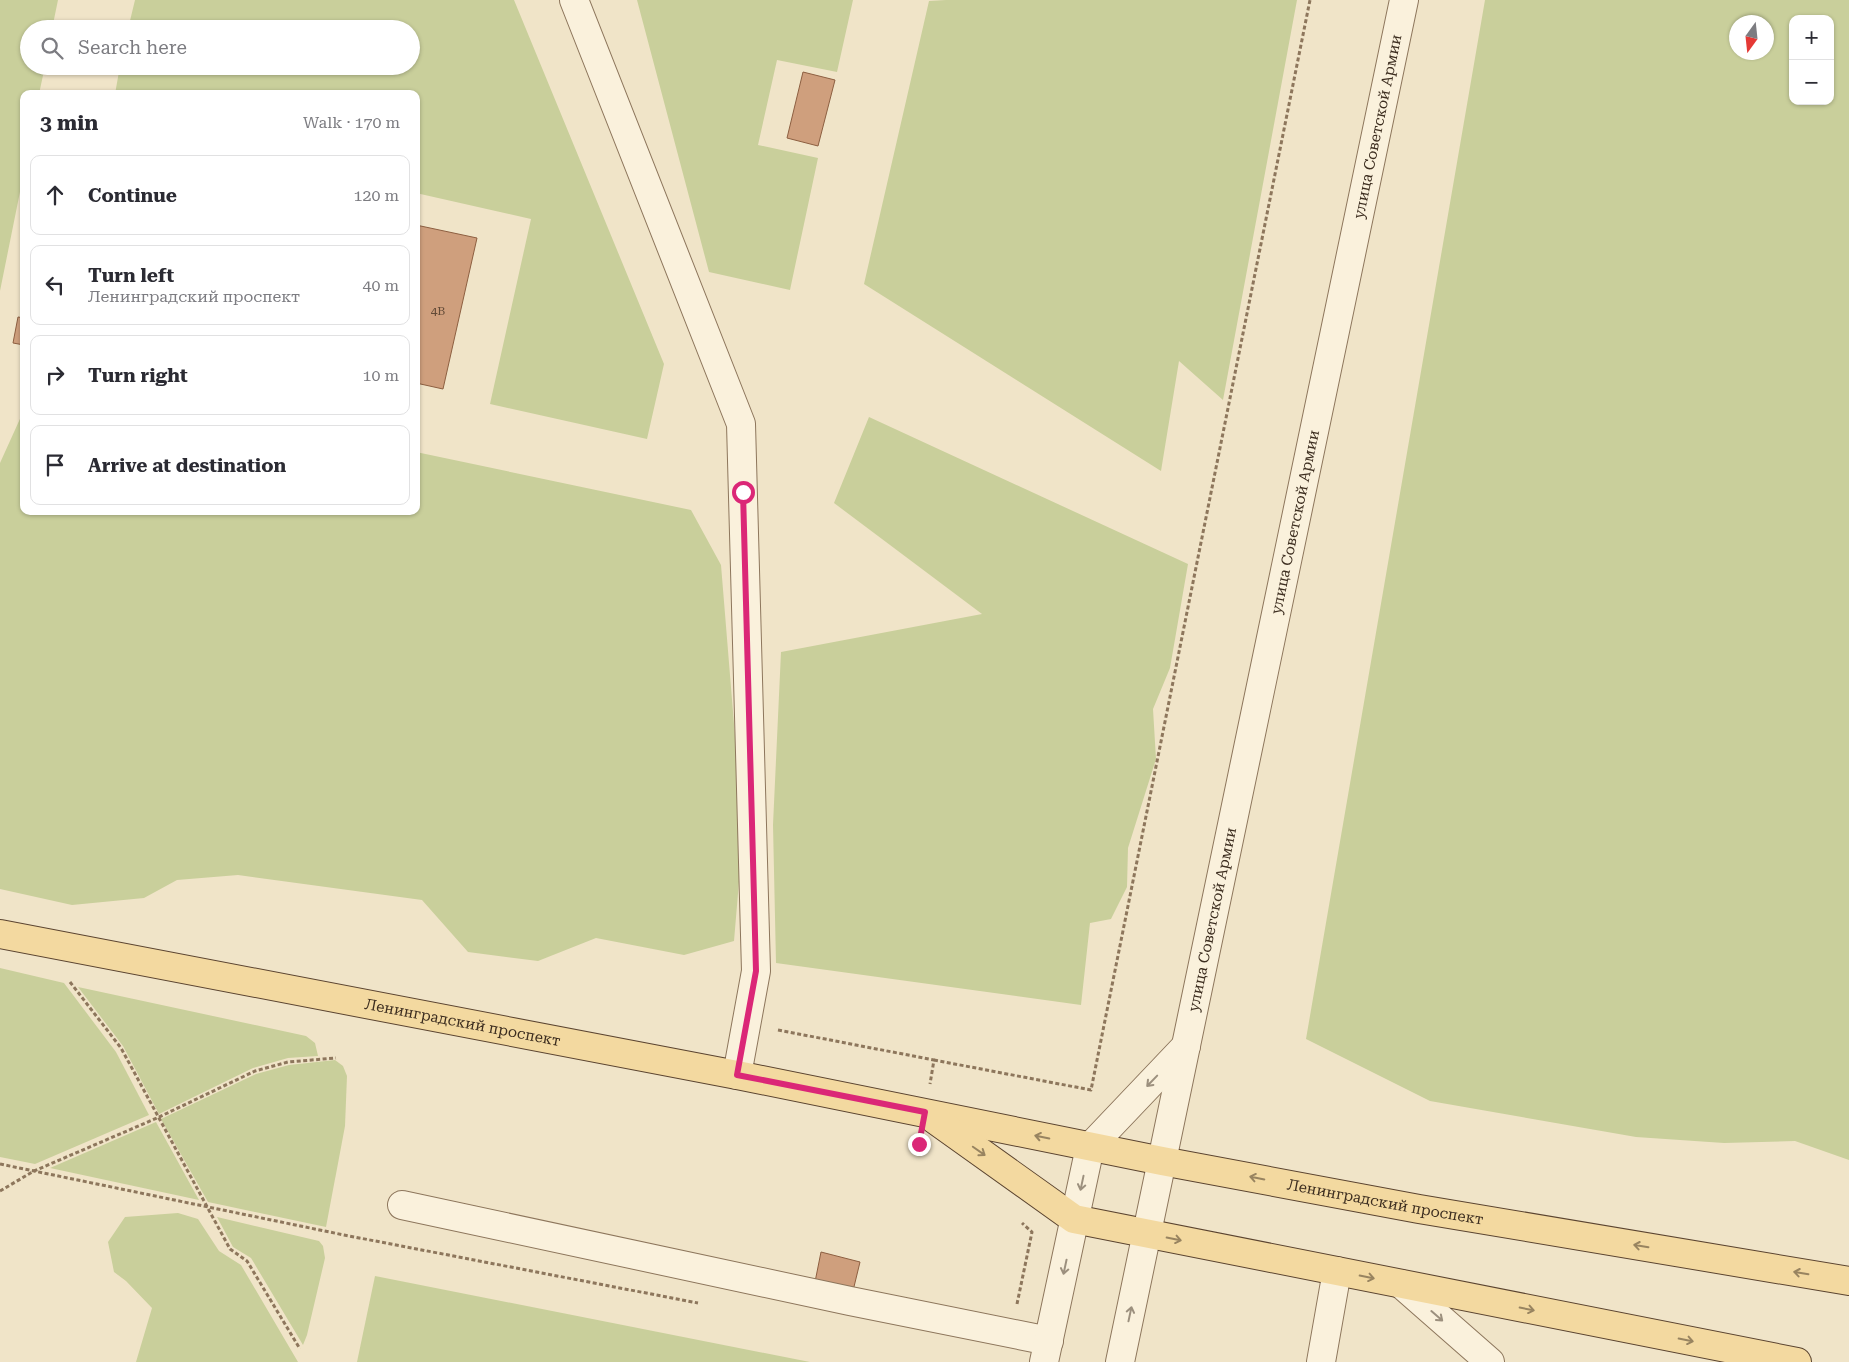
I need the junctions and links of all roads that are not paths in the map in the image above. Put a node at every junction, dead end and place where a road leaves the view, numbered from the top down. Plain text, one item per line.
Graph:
1 (574, 0) edge
2 (1404, 0) edge
3 (0, 934) edge
4 (1186, 1046) junction
5 (737, 1075) junction
6 (925, 1112) junction
7 (1090, 1147) junction
8 (1162, 1161) junction
9 (402, 1205) dead end
10 (1074, 1219) junction
11 (1147, 1234) junction
12 (1337, 1271) junction
13 (1849, 1280) edge
14 (1401, 1284) junction
15 (1047, 1351) edge
16 (1120, 1362) edge
17 (1321, 1362) edge
18 (1490, 1362) edge
19 (1797, 1362) edge

1 - 5 street
2 - 4 street, улица Советской Армии
3 - 5 main road, Ленинградский проспект
4 -> 7 street
4 - 8 street, улица Советской Армии
5 - 6 main road, Ленинградский проспект
7 -> 6 main road, Ленинградский проспект
6 -> 10 main road, Ленинградский проспект
7 - 8 main road, Ленинградский проспект
7 -> 10 street
8 - 11 street, улица Советской Армии
13 -> 8 main road, Ленинградский проспект
9 - 15 street
10 - 11 main road, Ленинградский проспект
10 -> 15 street
11 -> 12 main road, Ленинградский проспект
16 -> 11 street, улица Советской Армии
12 -> 14 main road, Ленинградский проспект
12 - 17 street
14 -> 18 street
14 -> 19 main road, Ленинградский проспект

